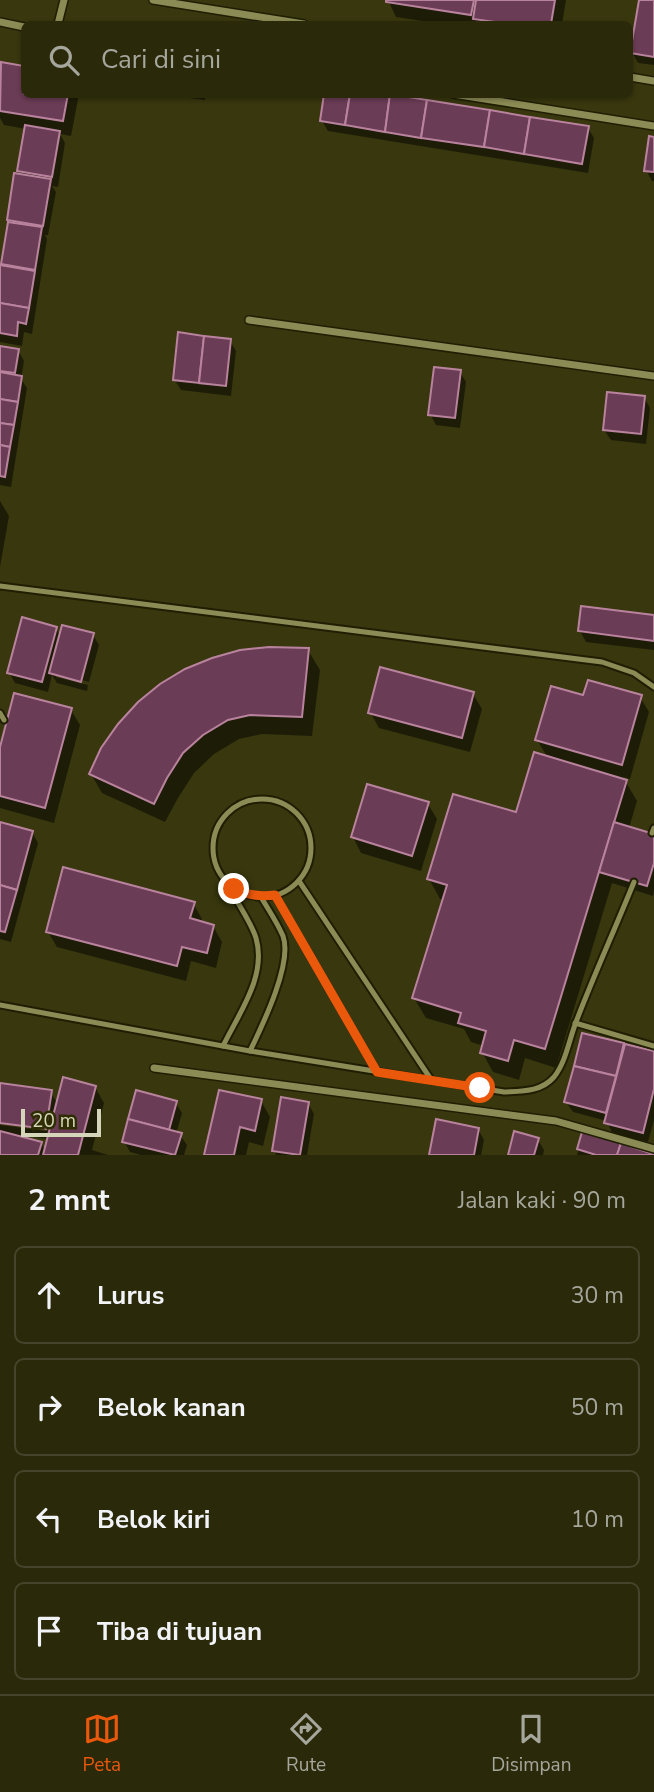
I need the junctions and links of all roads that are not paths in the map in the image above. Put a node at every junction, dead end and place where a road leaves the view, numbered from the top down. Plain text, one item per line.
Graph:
1 (64, 0) edge
2 (152, 0) edge
3 (59, 21) edge
4 (285, 21) edge
5 (0, 22) edge
6 (21, 26) edge
7 (633, 78) edge
8 (654, 81) edge
9 (478, 98) edge
10 (654, 126) edge
11 (249, 320) dead end
12 (654, 376) edge
13 (0, 586) edge
14 (654, 687) edge
15 (0, 713) edge
16 (4, 720) dead end
17 (224, 879) junction
18 (299, 881) junction
19 (634, 882) dead end
20 (275, 895) junction
21 (261, 897) junction
22 (0, 1005) edge
23 (575, 1023) junction
24 (223, 1045) junction
25 (654, 1046) edge
26 (250, 1051) junction
27 (154, 1068) dead end
28 (377, 1072) junction
29 (432, 1081) junction
30 (654, 1149) edge

1 - 3 street
2 - 4 street
5 - 6 street
7 - 8 street
9 - 10 street
11 - 12 street
13 - 14 lane
15 - 16 lane
17 - 18 lane
17 - 21 lane
17 - 24 lane
18 - 20 lane
18 - 29 lane
19 - 23 lane
20 - 21 lane
20 - 28 lane
21 - 26 lane
22 - 24 lane
23 - 25 lane
23 - 29 lane
24 - 26 lane
26 - 28 lane
27 - 30 street
28 - 29 lane

